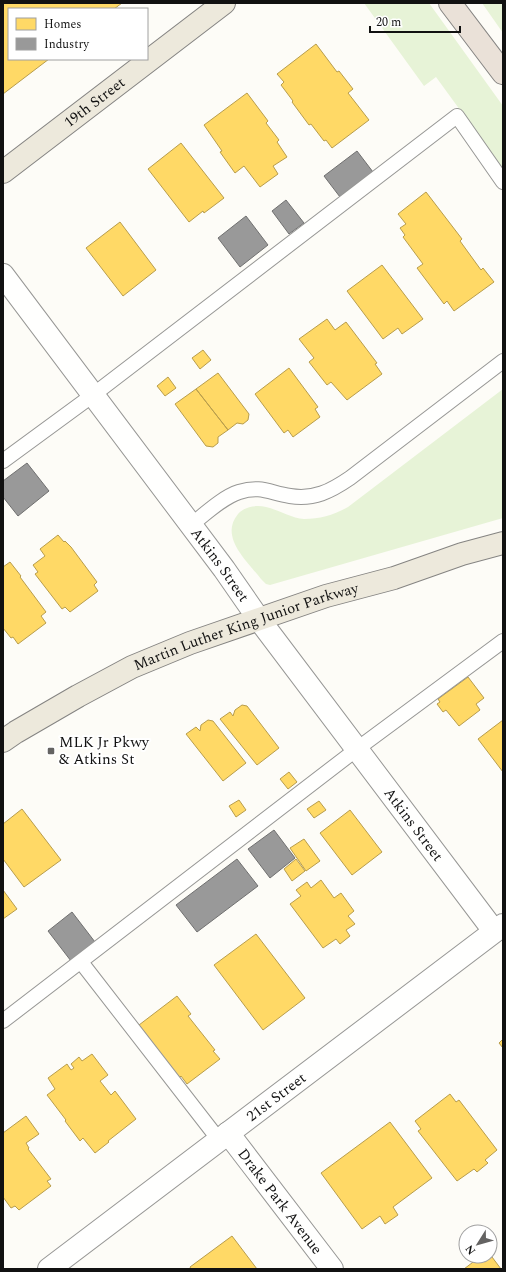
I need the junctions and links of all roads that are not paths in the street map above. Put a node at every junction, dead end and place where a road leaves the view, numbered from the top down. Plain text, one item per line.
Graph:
1 (224, 3) edge
2 (450, 3) edge
3 (503, 73) edge
4 (3, 172) edge
5 (503, 182) edge
6 (3, 275) edge
7 (503, 361) edge
8 (93, 395) junction
9 (3, 461) edge
10 (191, 525) junction
11 (503, 543) edge
12 (258, 618) junction
13 (503, 641) edge
14 (3, 741) edge
15 (356, 749) junction
16 (499, 928) edge
17 (81, 962) junction
18 (3, 1021) edge
19 (223, 1137) junction
20 (49, 1269) edge
21 (332, 1269) edge

1 - 4 main road, 19th Street
2 - 3 highway
5 - 8 lane
6 - 8 street, Atkins Street
7 - 10 lane
8 - 9 lane
8 - 10 street, Atkins Street
10 - 12 street, Atkins Street
11 - 12 main road, Martin Luther King Junior Parkway
12 - 14 main road, Martin Luther King Junior Parkway
12 - 15 street, Atkins Street
13 - 15 lane
15 - 16 street, Atkins Street
15 - 17 lane
16 - 19 street, 21st Street
17 - 18 lane
17 - 19 lane
19 - 20 street, 21st Street
19 - 21 street, Drake Park Avenue

